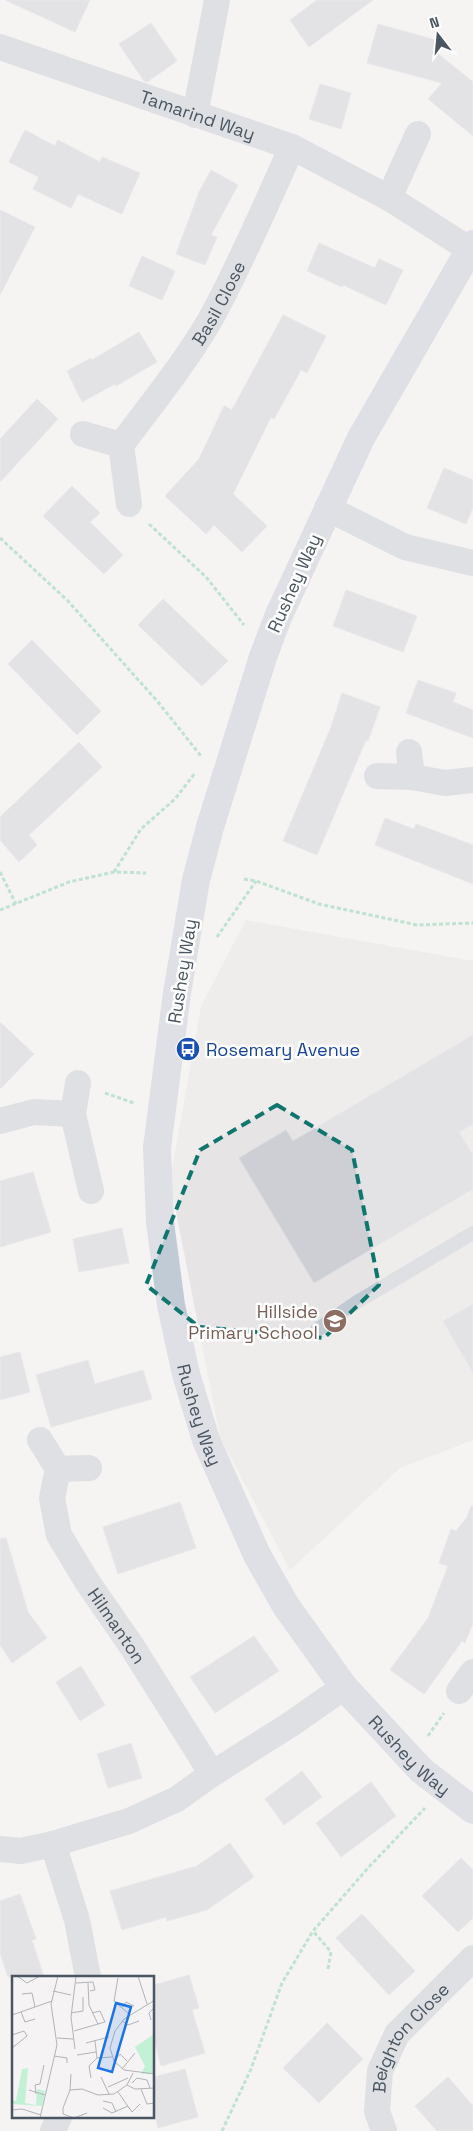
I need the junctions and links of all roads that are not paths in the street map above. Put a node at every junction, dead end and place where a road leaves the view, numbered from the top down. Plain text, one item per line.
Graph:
1 (217, 0) edge
2 (0, 47) edge
3 (195, 115) junction
4 (418, 134) dead end
5 (292, 147) junction
6 (389, 198) junction
7 (471, 246) edge
8 (84, 434) dead end
9 (121, 445) junction
10 (129, 504) road end
11 (327, 508) junction
12 (473, 563) edge
13 (376, 776) dead end
14 (473, 780) edge
15 (78, 1083) road end
16 (73, 1114) junction
17 (0, 1121) edge
18 (91, 1192) dead end
19 (473, 1233) edge
20 (317, 1330) dead end
21 (40, 1440) dead end
22 (89, 1468) dead end
23 (58, 1469) junction
24 (344, 1687) junction
25 (212, 1774) junction
26 (473, 1810) edge
27 (52, 1844) junction
28 (0, 1849) edge
29 (473, 1958) edge
30 (88, 1976) edge
31 (58, 2118) edge
32 (53, 2131) edge
33 (384, 2131) edge

1 - 3 street
2 - 3 street, Tamarind Way
3 - 5 street, Tamarind Way
4 - 6 street
5 - 6 street, Tamarind Way
5 - 9 street, Basil Close
6 - 7 street, Tamarind Way
7 - 11 street, Rushey Way
8 - 9 street
9 - 10 street
11 - 12 street
11 - 24 street, Rushey Way
13 - 14 street
15 - 16 street
16 - 17 street
16 - 18 street
19 - 20 lane
21 - 23 street
22 - 23 street
23 - 25 street, Hilmanton
24 - 25 street
24 - 26 street, Rushey Way
25 - 27 street
27 - 28 street
27 - 30 street
29 - 33 street, Beighton Close
31 - 32 street

